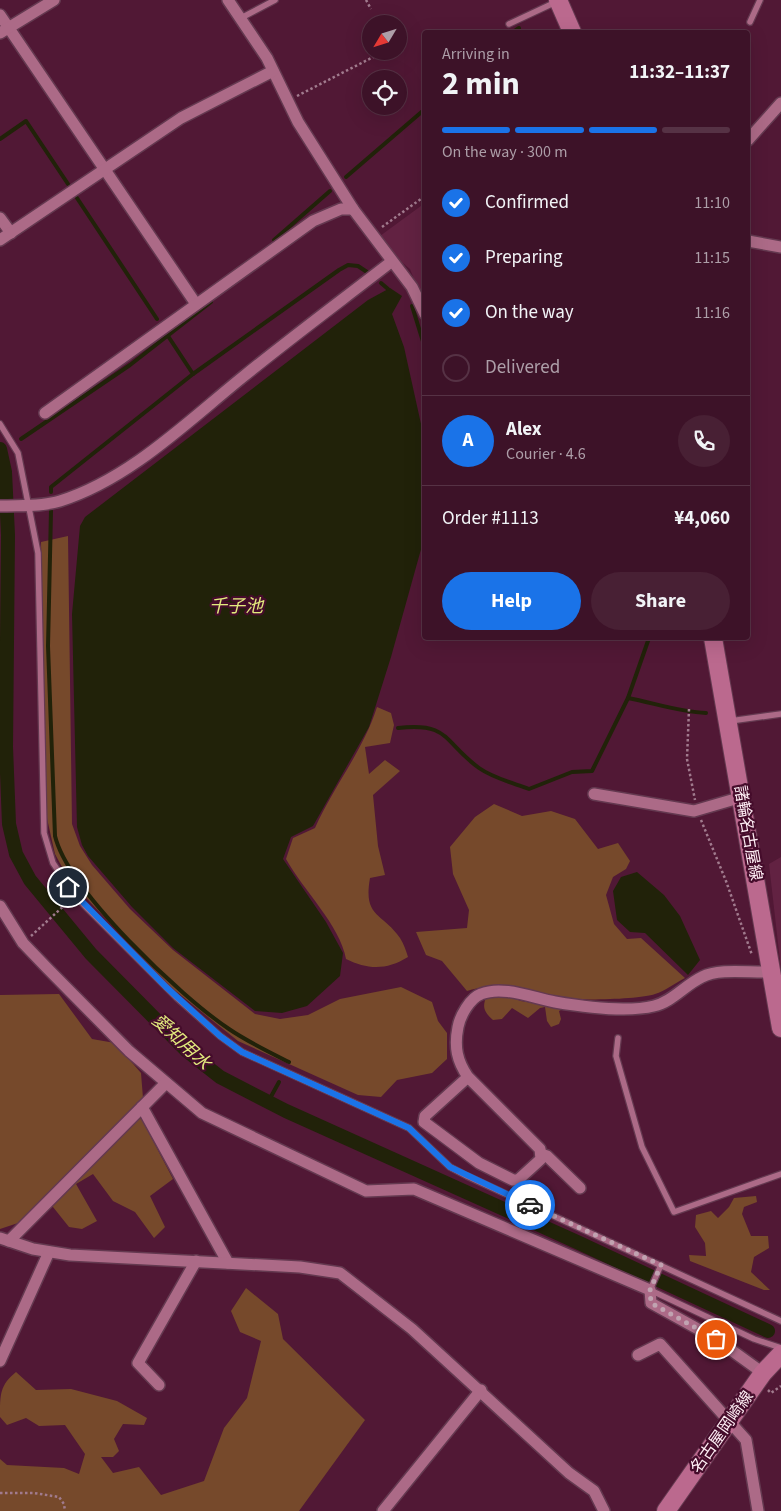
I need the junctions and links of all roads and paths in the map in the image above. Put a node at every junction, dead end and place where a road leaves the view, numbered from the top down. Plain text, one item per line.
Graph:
1 (54, 0) edge
2 (228, 0) edge
3 (275, 0) edge
4 (366, 0) edge
5 (558, 0) edge
6 (760, 0) edge
7 (371, 9) dead end
8 (0, 15) edge
9 (241, 18) junction
10 (750, 22) dead end
11 (509, 24) dead end
12 (4, 30) edge
13 (571, 30) edge
14 (367, 60) edge
15 (273, 71) junction
16 (288, 100) junction
17 (781, 103) edge
18 (750, 138) edge
19 (106, 169) junction
20 (422, 198) edge
21 (353, 209) junction
22 (0, 218) edge
23 (11, 233) junction
24 (372, 234) junction
25 (0, 240) edge
26 (750, 241) edge
27 (781, 247) edge
28 (392, 262) junction
29 (196, 304) junction
30 (422, 308) edge
31 (45, 413) dead end
32 (0, 424) edge
33 (21, 505) junction
34 (0, 506) edge
35 (713, 640) edge
36 (688, 709) dead end
37 (781, 714) edge
38 (728, 721) junction
39 (594, 794) dead end
40 (742, 797) junction
41 (697, 809) junction
42 (75, 896) junction
43 (0, 906) edge
44 (23, 943) junction
45 (764, 972) junction
46 (781, 1028) edge
47 (618, 1038) dead end
48 (468, 1077) junction
49 (166, 1083) junction
50 (142, 1107) junction
51 (541, 1154) junction
52 (781, 1174) edge
53 (580, 1188) dead end
54 (4, 1240) edge
55 (49, 1252) junction
56 (196, 1261) junction
57 (228, 1263) junction
58 (661, 1265) junction
59 (650, 1290) junction
60 (781, 1321) edge
61 (780, 1353) edge
62 (638, 1355) dead end
63 (0, 1361) edge
64 (765, 1381) junction
65 (159, 1385) dead end
66 (781, 1386) edge
67 (481, 1390) junction
68 (730, 1420) junction
69 (0, 1493) edge
70 (65, 1511) edge
71 (383, 1511) edge
72 (604, 1511) edge
73 (666, 1511) edge
74 (758, 1511) edge

1 - 12 street
2 - 9 street
3 - 9 lane
4 - 7 path
5 - 11 lane
5 - 13 main road
6 - 10 lane
8 - 12 street
9 - 15 street
12 - 19 street
14 - 16 path
15 - 16 street
15 - 19 street
16 - 21 street
17 - 18 street
19 - 23 street
19 - 29 street
20 - 24 path
21 - 24 street
21 - 29 street
22 - 23 street
23 - 25 street
24 - 28 street
26 - 27 street
28 - 30 street
28 - 33 street
29 - 31 street
32 - 33 lane
33 - 34 street
33 - 42 lane
35 - 38 main road, 諸輪名古屋線
36 - 41 path
37 - 38 lane
38 - 40 main road, 諸輪名古屋線
39 - 41 street
40 - 41 street
40 - 45 main road, 諸輪名古屋線
41 - 45 path
42 - 44 path
42 - 58 lane
43 - 44 street
44 - 49 street
45 - 46 main road, 諸輪名古屋線
45 - 48 street
47 - 52 lane
48 - 51 street
48 - 51 street
49 - 50 street
49 - 59 street
50 - 54 street
50 - 57 street
51 - 53 street
54 - 55 street
55 - 56 street
55 - 63 street
56 - 57 street
56 - 65 street
57 - 67 street
58 - 59 lane
58 - 60 lane
59 - 61 lane
59 - 64 street
61 - 64 main road, 名古屋岡崎線
62 - 68 street
64 - 66 path
64 - 68 main road, 名古屋岡崎線
67 - 71 street
67 - 72 street
68 - 73 main road, 名古屋岡崎線
68 - 74 street
69 - 70 path

